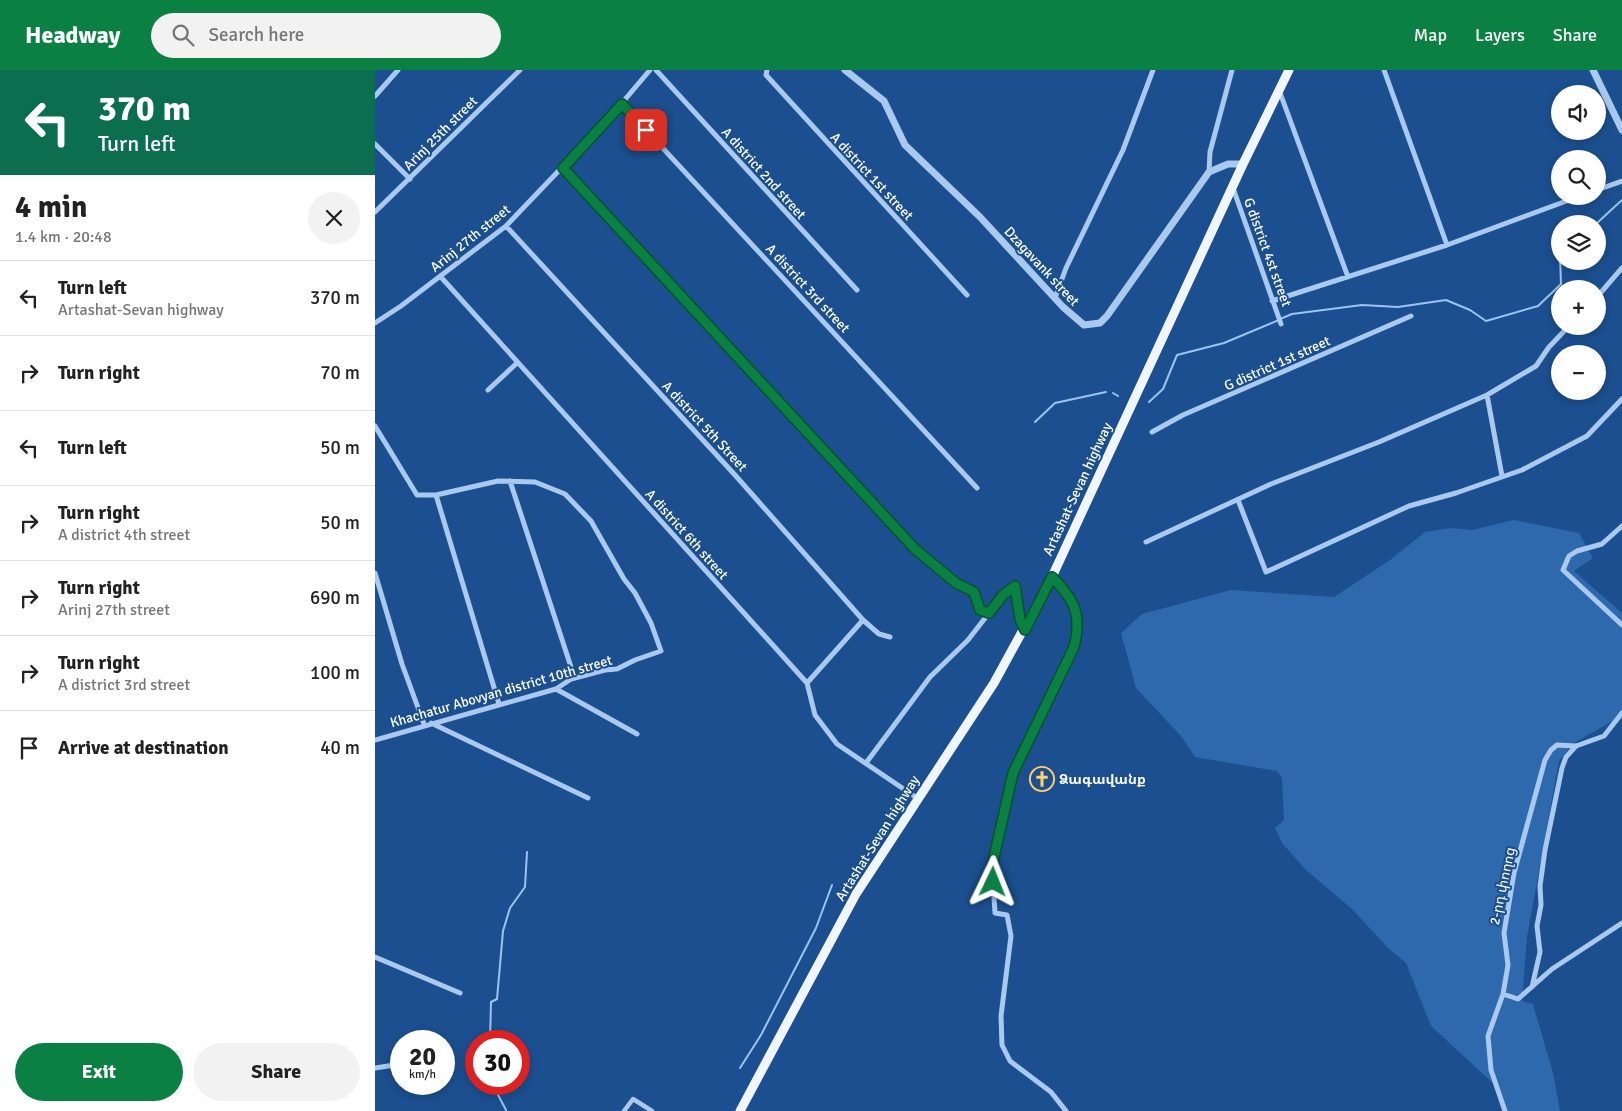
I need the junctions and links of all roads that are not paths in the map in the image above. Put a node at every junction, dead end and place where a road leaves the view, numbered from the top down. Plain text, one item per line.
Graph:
1 (398, 70) edge
2 (520, 70) edge
3 (650, 70) edge
4 (656, 70) edge
5 (767, 70) edge
6 (845, 70) edge
7 (1153, 70) edge
8 (1232, 70) edge
9 (1289, 70) edge
10 (1384, 70) edge
11 (1593, 70) edge
12 (1279, 90) junction
13 (375, 96) edge
14 (622, 104) junction
15 (1622, 130) edge
16 (375, 144) edge
17 (1243, 164) junction
18 (563, 168) junction
19 (1209, 172) junction
20 (410, 179) junction
21 (1622, 181) edge
22 (1233, 187) junction
23 (1606, 187) edge
24 (1556, 205) edge
25 (375, 212) edge
26 (506, 226) junction
27 (1447, 245) junction
28 (1622, 268) edge
29 (440, 276) junction
30 (1348, 277) junction
31 (1606, 287) edge
32 (857, 290) dead end
33 (967, 295) dead end
34 (1055, 298) junction
35 (1272, 301) junction
36 (1411, 316) dead end
37 (375, 324) edge
38 (1281, 324) dead end
39 (1560, 335) edge
40 (517, 363) junction
41 (488, 390) dead end
42 (1487, 395) junction
43 (1622, 399) edge
44 (375, 426) edge
45 (1152, 432) dead end
46 (1502, 476) junction
47 (511, 481) junction
48 (977, 488) dead end
49 (436, 495) junction
50 (1238, 500) junction
51 (1622, 526) edge
52 (1147, 542) dead end
53 (375, 573) edge
54 (1052, 577) junction
55 (989, 613) junction
56 (863, 620) junction
57 (1622, 625) edge
58 (1025, 630) junction
59 (890, 637) dead end
60 (571, 680) junction
61 (807, 683) junction
62 (556, 689) junction
63 (499, 704) junction
64 (1622, 713) edge
65 (431, 723) junction
66 (424, 724) junction
67 (637, 734) dead end
68 (375, 740) edge
69 (1576, 746) junction
70 (866, 763) junction
71 (588, 798) dead end
72 (917, 798) junction
73 (1622, 923) edge
74 (375, 957) edge
75 (1532, 987) junction
76 (460, 993) dead end
77 (1503, 994) junction
78 (390, 1066) edge
79 (375, 1068) edge
80 (624, 1111) edge
81 (652, 1111) edge
82 (739, 1111) edge
83 (1066, 1111) edge
84 (1505, 1111) edge

1 - 13 street
2 - 20 street, Arinj 25th street
3 - 14 street, Arinj 27th street
4 - 32 street, A district 2nd street
5 - 33 street, A district 1st street
6 - 34 street, Dzagavank street
7 - 34 street
8 - 19 street
9 - 12 main road, Artashat-Sevan highway
10 - 27 street
11 - 15 street
12 - 17 main road, Artashat-Sevan highway
12 - 30 street
14 - 18 street, Arinj 27th street
14 - 48 street, A district 3rd street
16 - 20 street
17 - 19 street
17 - 22 main road, Artashat-Sevan highway
18 - 26 street, Arinj 27th street
18 - 55 street
19 - 34 street, Dzagavank street
20 - 25 street, Arinj 25th street
21 - 23 street
22 - 35 street, G district 4st street
22 - 54 main road, Artashat-Sevan highway
24 - 27 street
26 - 29 street, Arinj 27th street
26 - 56 street, A district 5th Street
27 - 30 street
28 - 31 street
29 - 37 street, Arinj 27th street
29 - 40 street, A district 6th street
30 - 35 street
35 - 38 street, G district 4st street
36 - 45 street, G district 1st street
39 - 42 street
40 - 41 street
40 - 61 street, A district 6th street
42 - 46 street
42 - 50 street
43 - 46 street
44 - 49 street
46 - 50 street
47 - 49 street
47 - 60 street
47 - 60 street, Khachatur Abovyan district 10th street
49 - 63 street
50 - 52 street
51 - 57 street
53 - 66 street
54 - 58 main road, Artashat-Sevan highway
54 - 83 street
55 - 58 street
55 - 70 street
56 - 59 street, A district 5th Street
56 - 61 street
58 - 72 main road, Artashat-Sevan highway
60 - 62 street, Khachatur Abovyan district 10th street
61 - 70 street, A district 6th street
62 - 63 street, Khachatur Abovyan district 10th street
62 - 67 street
63 - 65 street, Khachatur Abovyan district 10th street
64 - 69 street, 2-րդ փողոց
65 - 66 street, Khachatur Abovyan district 10th street
65 - 71 street
66 - 68 street, Khachatur Abovyan district 10th street
69 - 75 street
69 - 77 street, 2-րդ փողոց
70 - 72 street, A district 6th street
72 - 82 main road, Artashat-Sevan highway
73 - 75 street
74 - 76 street
75 - 77 street
77 - 84 street, 2-րդ փողոց
78 - 79 street
80 - 81 street

